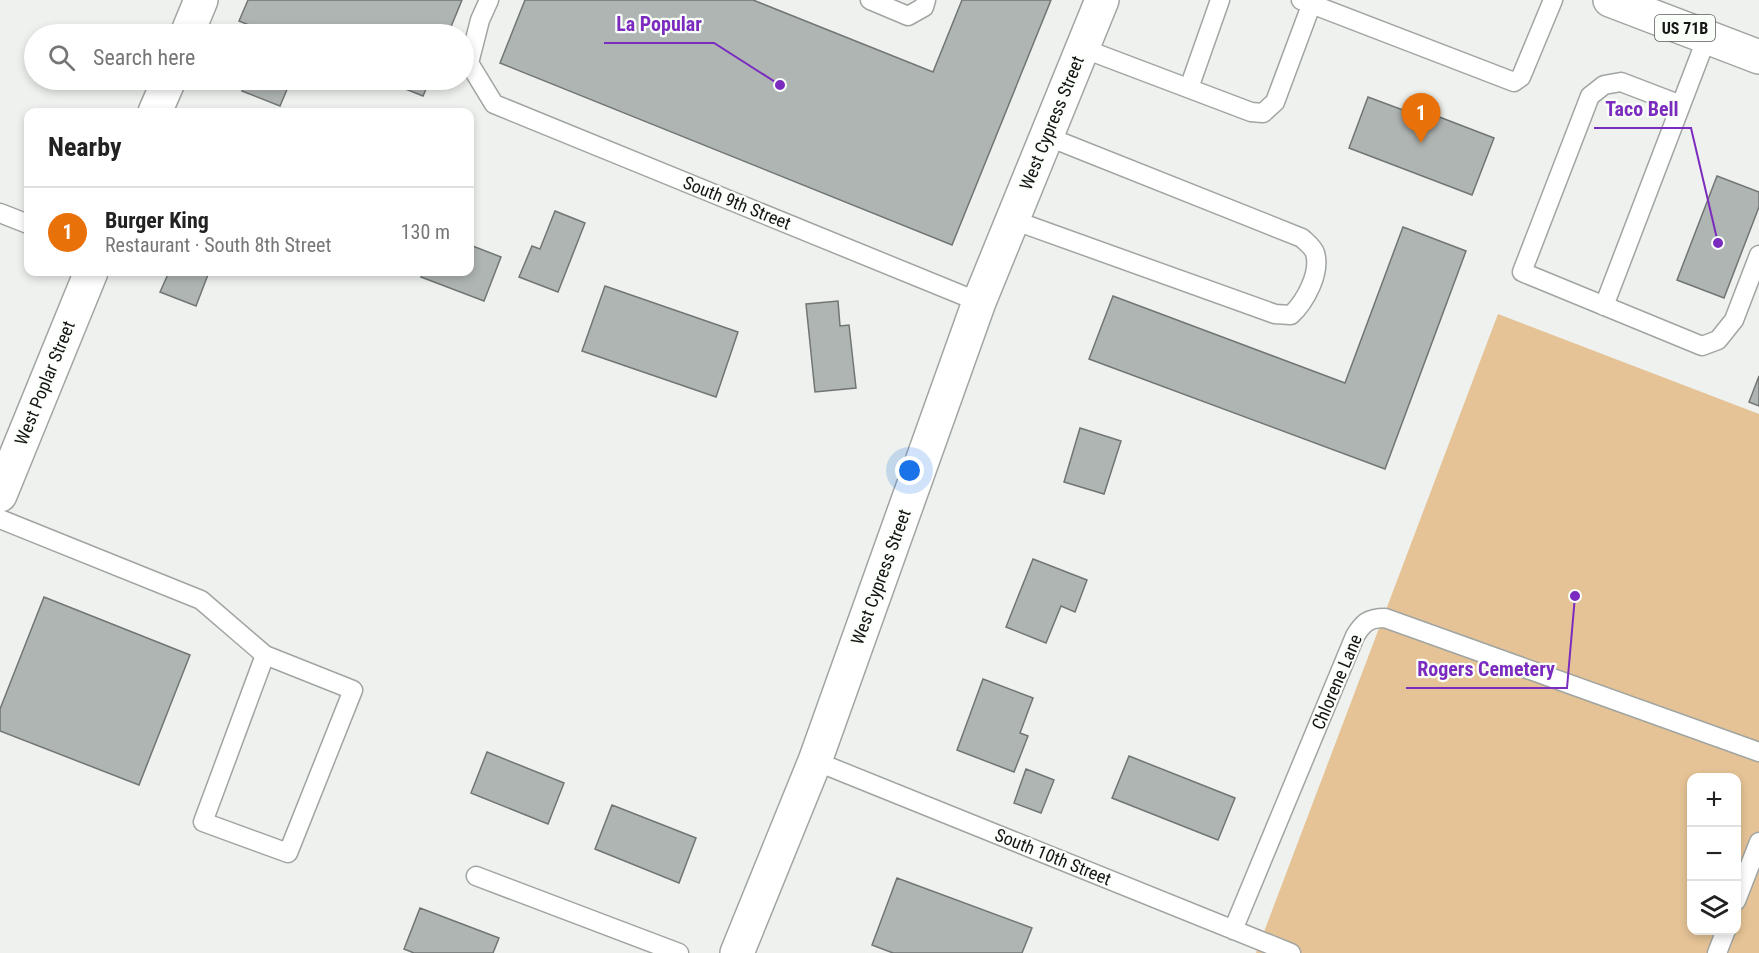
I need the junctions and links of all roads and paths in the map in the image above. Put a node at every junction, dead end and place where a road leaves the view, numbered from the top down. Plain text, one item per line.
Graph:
1 (201, 0) edge
2 (489, 0) edge
3 (870, 0) edge
4 (926, 0) edge
5 (1102, 0) edge
6 (1220, 0) edge
7 (1553, 0) edge
8 (1610, 0) edge
9 (1308, 1) edge
10 (191, 24) edge
11 (1707, 37) junction
12 (474, 43) edge
13 (1082, 48) junction
14 (1759, 57) edge
15 (474, 71) edge
16 (1189, 88) junction
17 (165, 90) edge
18 (1681, 105) junction
19 (157, 108) edge
20 (1046, 136) junction
21 (0, 213) edge
22 (1013, 220) junction
23 (24, 222) edge
24 (1759, 255) edge
25 (89, 276) edge
26 (980, 302) junction
27 (1604, 306) junction
28 (0, 494) edge
29 (0, 519) edge
30 (265, 655) junction
31 (1759, 752) edge
32 (815, 761) junction
33 (1759, 842) edge
34 (476, 876) dead end
35 (1741, 891) edge
36 (1233, 930) junction
37 (1724, 935) edge
38 (679, 953) edge
39 (737, 953) edge
40 (1291, 953) edge
41 (1717, 953) edge

1 - 10 street
2 - 12 lane, South 9th Street
3 - 4 lane
5 - 13 street, West Cypress Street
6 - 16 lane
7 - 9 lane
8 - 11 street, US 71B
9 - 16 lane
11 - 14 street, US 71B
11 - 18 lane
13 - 16 lane
13 - 20 street, West Cypress Street
15 - 26 lane, South 9th Street
17 - 19 street
18 - 27 lane
18 - 27 lane
20 - 22 street, West Cypress Street
20 - 22 lane
21 - 23 lane
22 - 26 street, West Cypress Street
24 - 27 lane
25 - 28 street, West Poplar Street
26 - 32 street, West Cypress Street
29 - 30 lane
30 - 30 lane
31 - 36 lane, Chlorene Lane
32 - 36 lane, South 10th Street
32 - 39 street, West Cypress Street
33 - 35 lane
34 - 38 lane
36 - 40 lane, South 10th Street
37 - 41 lane

